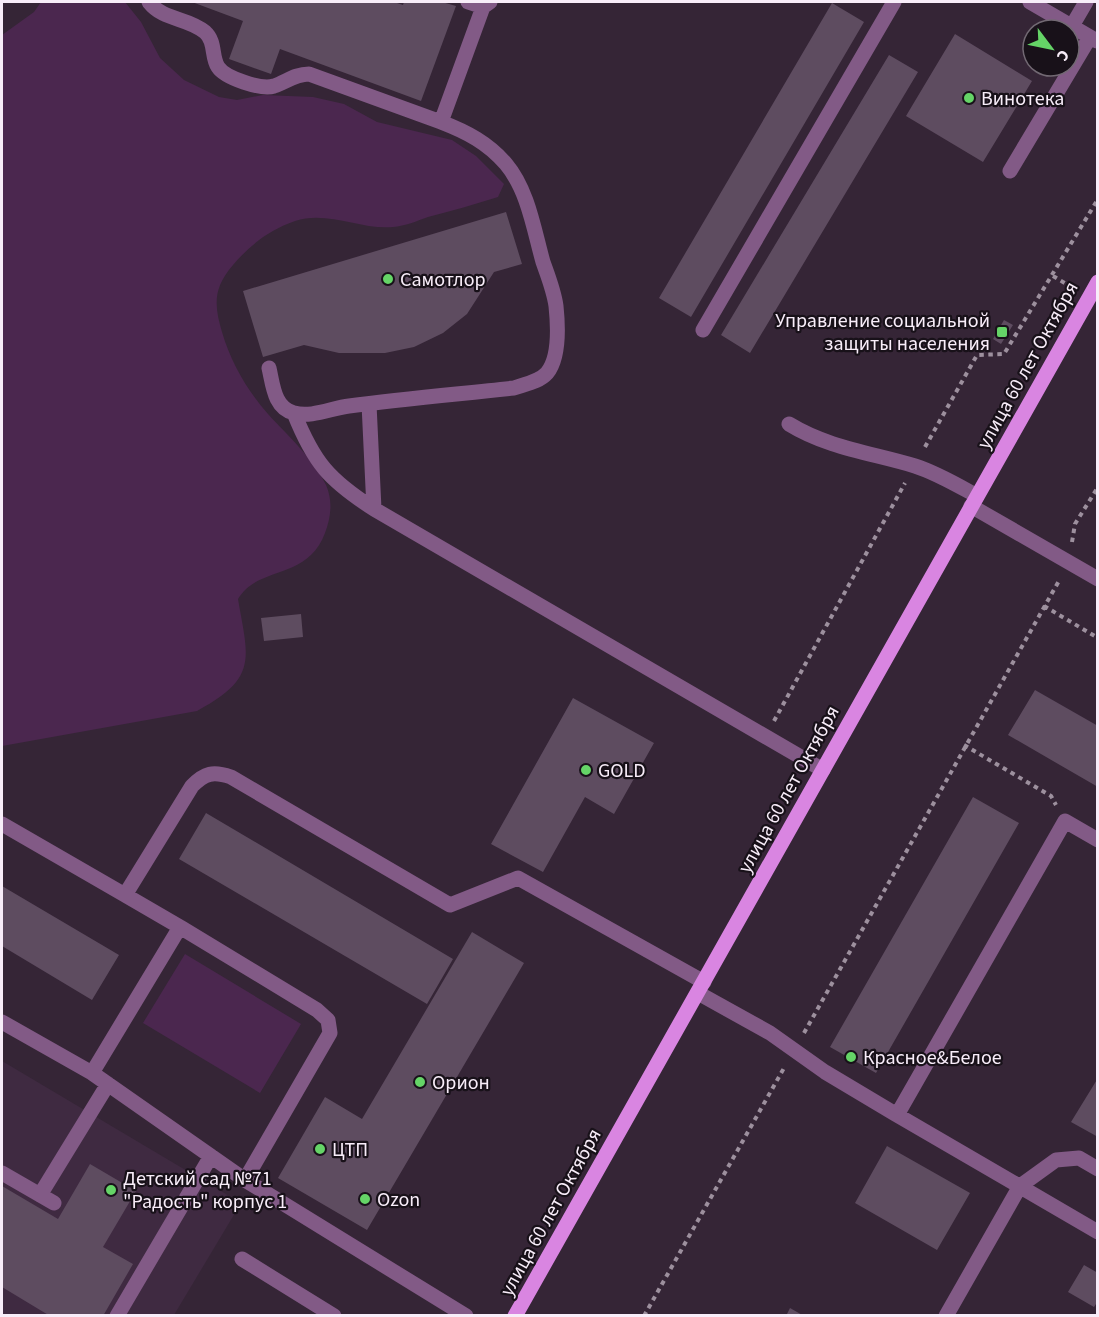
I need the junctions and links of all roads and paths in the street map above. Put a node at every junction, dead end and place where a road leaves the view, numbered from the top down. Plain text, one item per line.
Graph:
1 (149, 2) edge
2 (468, 2) edge
3 (894, 2) edge
4 (1030, 2) edge
5 (1086, 2) edge
6 (487, 4) edge
7 (1058, 18) edge
8 (1077, 18) edge
9 (1081, 31) edge
10 (1094, 39) edge
11 (441, 122) junction
12 (1010, 171) dead end
13 (1098, 282) edge
14 (703, 330) dead end
15 (269, 368) dead end
16 (369, 404) junction
17 (294, 413) junction
18 (789, 424) dead end
19 (1098, 487) edge
20 (974, 501) junction
21 (374, 509) junction
22 (1075, 524) dead end
23 (1098, 579) edge
24 (1098, 638) edge
25 (964, 745) junction
26 (823, 770) junction
27 (1065, 822) junction
28 (2, 824) edge
29 (1098, 840) edge
30 (125, 895) junction
31 (180, 927) junction
32 (701, 988) junction
33 (2, 1022) edge
34 (794, 1051) junction
35 (92, 1073) junction
36 (108, 1084) junction
37 (897, 1115) junction
38 (211, 1156) junction
39 (1098, 1169) edge
40 (2, 1173) edge
41 (245, 1180) junction
42 (1020, 1186) junction
43 (1098, 1233) edge
44 (242, 1259) dead end
45 (117, 1316) edge
46 (334, 1316) edge
47 (466, 1316) edge
48 (515, 1316) edge
49 (644, 1316) edge
50 (946, 1316) edge

1 - 11 street
2 - 6 street
3 - 14 street
4 - 7 street
5 - 8 street
6 - 11 street
9 - 10 street
10 - 12 street
11 - 16 street
13 - 20 main road, улица 60 лет Октября
15 - 17 street
16 - 17 street
16 - 21 street
17 - 21 street
18 - 20 street
19 - 22 path
20 - 23 street
20 - 26 main road, улица 60 лет Октября
21 - 26 street
24 - 25 path
25 - 27 path
25 - 34 path
26 - 32 main road, улица 60 лет Октября
27 - 29 street
27 - 37 street
28 - 30 street
30 - 31 street
30 - 32 street
31 - 35 street
31 - 41 street
32 - 34 street
32 - 48 main road, улица 60 лет Октября
33 - 35 street
34 - 37 street
34 - 49 path
35 - 36 street
36 - 38 street
36 - 40 street
37 - 42 street
38 - 41 street
38 - 45 street
39 - 42 street
41 - 47 street
42 - 43 street
42 - 50 street
44 - 46 street

